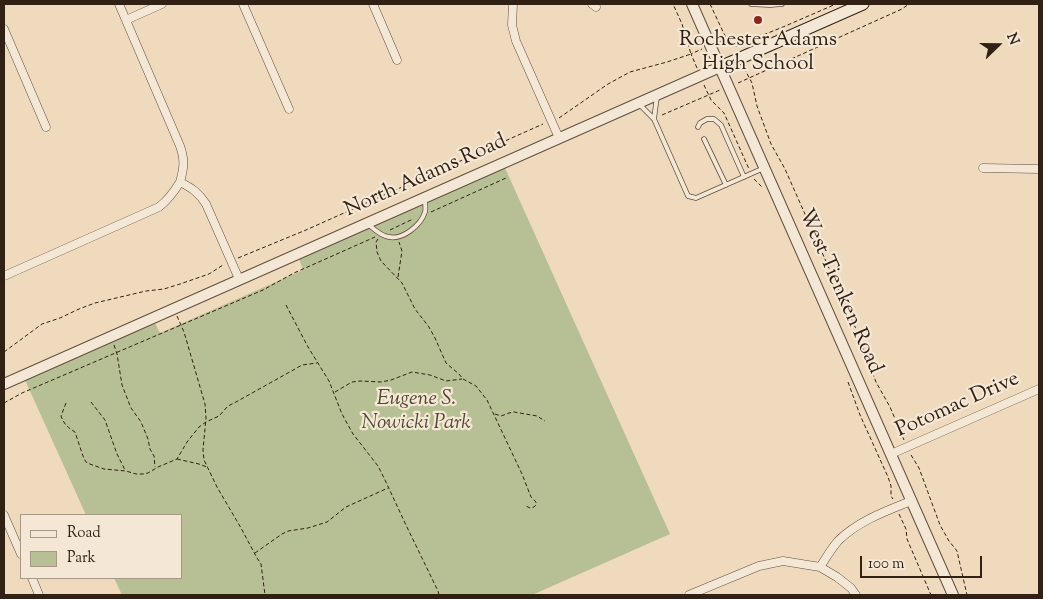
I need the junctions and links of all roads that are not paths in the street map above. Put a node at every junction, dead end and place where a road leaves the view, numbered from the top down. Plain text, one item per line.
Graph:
1 (119, 4) edge
2 (162, 4) edge
3 (243, 4) edge
4 (373, 4) edge
5 (513, 4) edge
6 (692, 4) edge
7 (751, 4) edge
8 (782, 4) edge
9 (863, 4) edge
10 (126, 20) junction
11 (4, 29) edge
12 (397, 60) dead end
13 (720, 67) junction
14 (657, 95) junction
15 (638, 104) junction
16 (289, 109) dead end
17 (654, 119) junction
18 (46, 127) dead end
19 (698, 127) dead end
20 (559, 138) junction
21 (704, 139) dead end
22 (764, 168) junction
23 (983, 168) dead end
24 (1039, 169) edge
25 (744, 177) junction
26 (180, 182) junction
27 (726, 185) junction
28 (426, 197) junction
29 (368, 223) junction
30 (4, 276) edge
31 (239, 279) junction
32 (4, 384) edge
33 (1039, 389) edge
34 (891, 454) junction
35 (911, 500) junction
36 (4, 515) edge
37 (20, 552) edge
38 (820, 567) junction
39 (32, 579) edge
40 (39, 595) edge
41 (690, 595) edge
42 (856, 595) edge
43 (953, 595) edge

1 - 10 street
2 - 10 street
3 - 16 street
4 - 12 street
5 - 20 street
6 - 13 street, West Tienken Road
7 - 8 lane
9 - 13 main road, North Adams Road
10 - 26 street
11 - 18 street
13 - 14 street, North Adams Road
13 - 22 street, West Tienken Road
14 - 15 street, North Adams Road
14 - 17 lane
15 - 17 lane
15 - 20 street, North Adams Road
17 - 27 lane
19 - 25 lane
20 - 28 street, North Adams Road
21 - 27 lane
22 - 25 lane
22 - 34 street, West Tienken Road
23 - 24 street
25 - 27 lane
26 - 30 street
26 - 31 street
28 - 29 street, North Adams Road
28 - 29 lane
29 - 31 street, North Adams Road
31 - 32 street, North Adams Road
33 - 34 street, Potomac Drive
34 - 35 street, West Tienken Road
35 - 38 street
35 - 43 street, West Tienken Road
36 - 37 street
38 - 41 street
38 - 42 street
39 - 40 street

